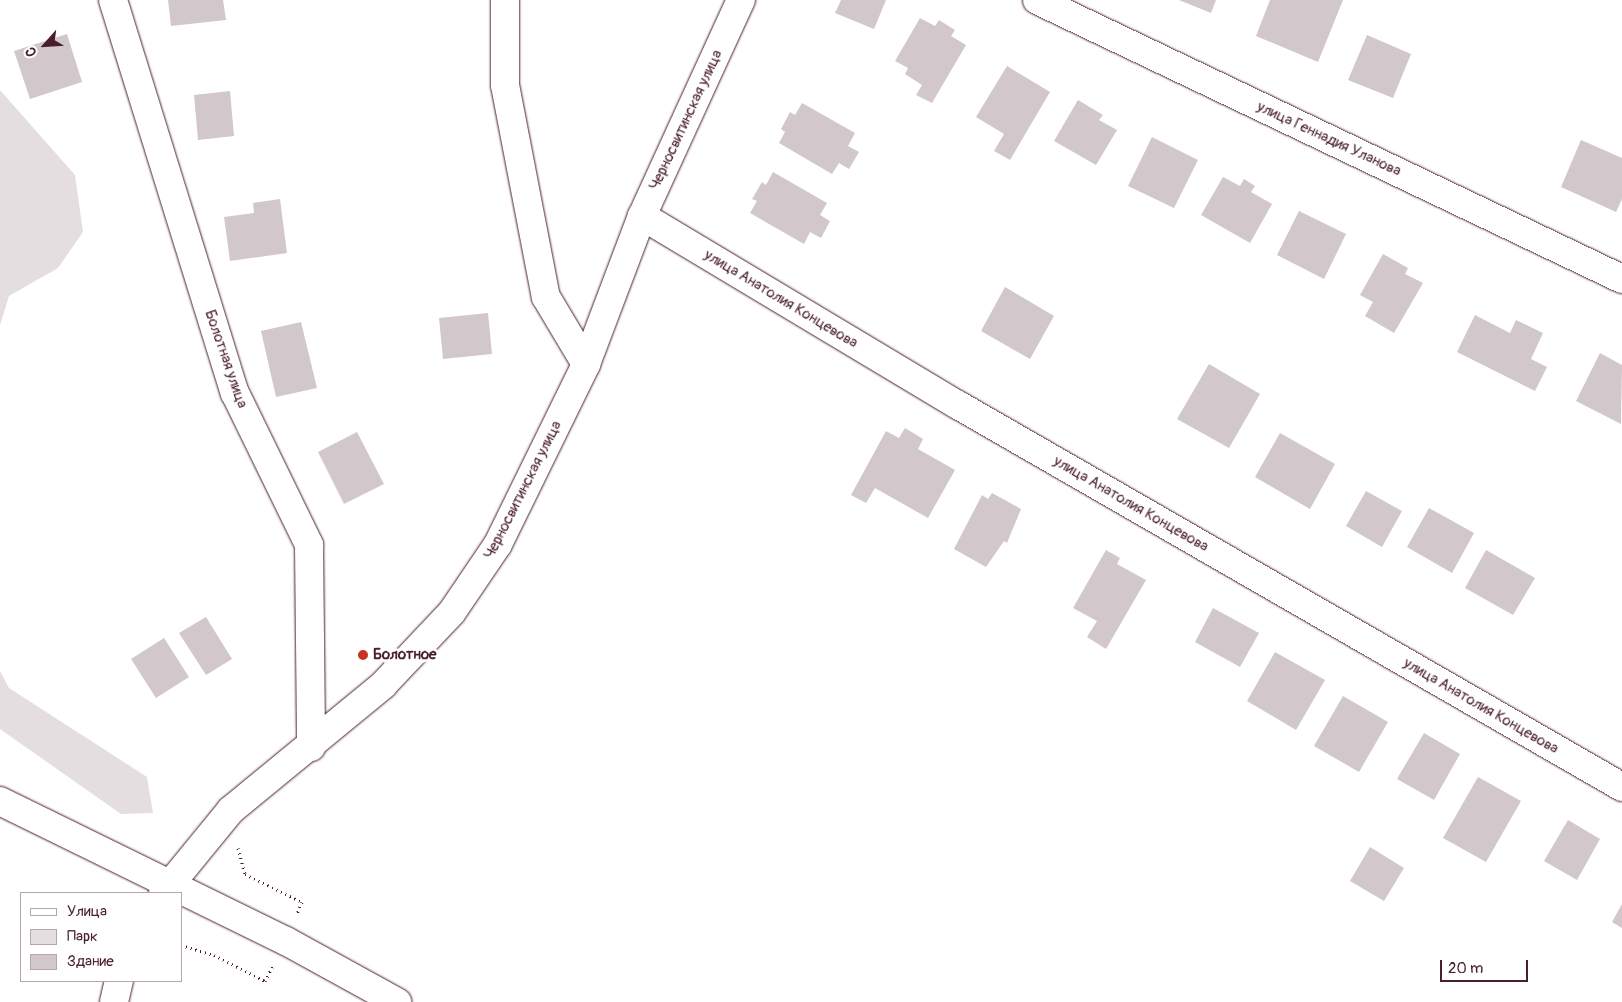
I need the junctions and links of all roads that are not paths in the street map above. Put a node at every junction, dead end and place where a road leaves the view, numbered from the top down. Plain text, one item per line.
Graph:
1 (113, 0) edge
2 (506, 0) edge
3 (741, 0) edge
4 (1037, 0) edge
5 (642, 216) junction
6 (1622, 279) edge
7 (586, 364) junction
8 (311, 747) junction
9 (1622, 787) edge
10 (0, 801) edge
11 (165, 889) edge
12 (182, 896) edge
13 (119, 982) edge
14 (114, 1002) edge
15 (397, 1002) edge

1 - 8 street, Болотная улица
2 - 7 street
3 - 5 street, Черносвитинская улица
4 - 6 street, улица Геннадия Уланова
5 - 7 street, Черносвитинская улица
5 - 9 street, улица Анатолия Концевова
7 - 8 street, Черносвитинская улица
8 - 11 street, Черносвитинская улица
10 - 11 street
12 - 15 street
13 - 14 street

